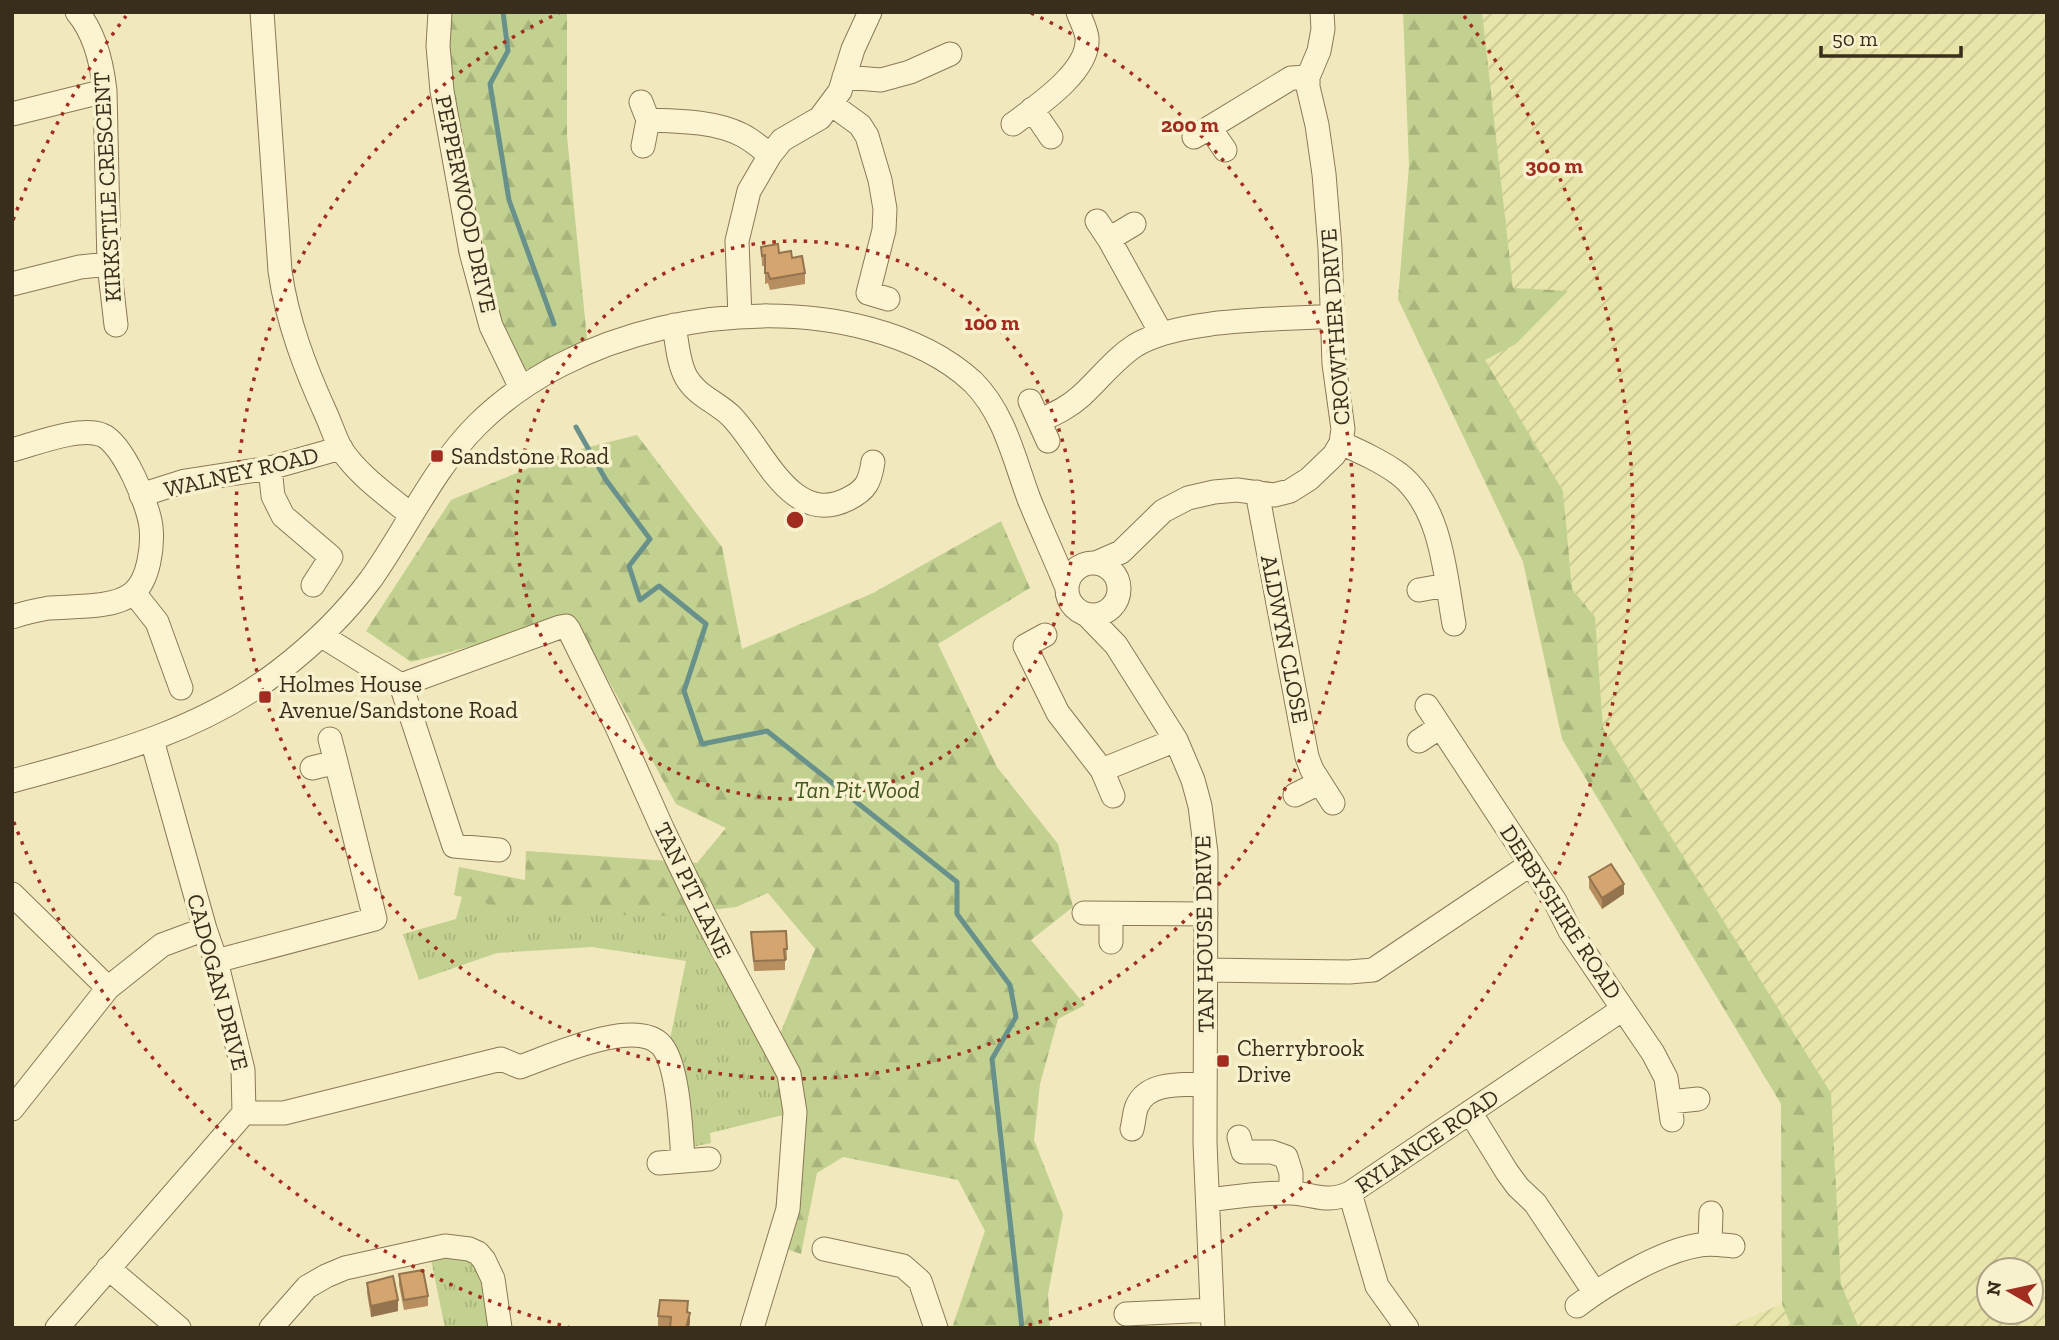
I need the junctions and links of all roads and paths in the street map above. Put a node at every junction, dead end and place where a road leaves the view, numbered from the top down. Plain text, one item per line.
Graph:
1 (77, 12) edge
2 (262, 12) edge
3 (440, 12) edge
4 (870, 12) edge
5 (1078, 12) edge
6 (1322, 12) edge
7 (950, 54) dead end
8 (1308, 77) junction
9 (844, 78) junction
10 (105, 91) junction
11 (831, 104) junction
12 (1032, 109) junction
13 (12, 114) edge
14 (1013, 124) dead end
15 (1051, 137) dead end
16 (643, 146) dead end
17 (1225, 150) dead end
18 (769, 155) junction
19 (1135, 224) dead end
20 (108, 264) junction
21 (12, 284) edge
22 (868, 294) dead end
23 (1332, 316) junction
24 (740, 317) junction
25 (116, 325) dead end
26 (674, 325) junction
27 (1161, 333) junction
28 (521, 388) junction
29 (1039, 421) dead end
30 (1341, 443) junction
31 (341, 448) junction
32 (12, 450) edge
33 (873, 462) dead end
34 (270, 468) junction
35 (1257, 492) junction
36 (141, 495) junction
37 (411, 515) junction
38 (1132, 541) junction
39 (1050, 547) junction
40 (1092, 563) junction
41 (313, 585) dead end
42 (1447, 585) junction
43 (1067, 588) junction
44 (1419, 590) dead end
45 (134, 593) junction
46 (1118, 595) junction
47 (1086, 614) junction
48 (12, 617) edge
49 (1454, 624) dead end
50 (1045, 635) dead end
51 (323, 636) junction
52 (1116, 645) junction
53 (401, 685) junction
54 (181, 688) dead end
55 (1427, 706) dead end
56 (1440, 727) junction
57 (330, 739) dead end
58 (152, 740) junction
59 (1177, 740) junction
60 (1419, 741) dead end
61 (336, 762) junction
62 (313, 768) dead end
63 (1102, 770) junction
64 (12, 781) edge
65 (1319, 783) junction
66 (1295, 795) dead end
67 (1113, 796) dead end
68 (1333, 803) dead end
69 (499, 850) dead end
70 (1531, 864) junction
71 (12, 894) edge
72 (1084, 914) dead end
73 (1206, 914) junction
74 (1111, 915) junction
75 (205, 929) junction
76 (1111, 942) dead end
77 (216, 961) junction
78 (1207, 970) junction
79 (108, 988) junction
80 (1623, 1009) junction
81 (1205, 1084) junction
82 (1698, 1099) dead end
83 (12, 1108) edge
84 (1470, 1112) junction
85 (244, 1113) junction
86 (1132, 1129) dead end
87 (1239, 1137) dead end
88 (709, 1159) dead end
89 (683, 1161) junction
90 (659, 1163) dead end
91 (1291, 1193) junction
92 (1350, 1193) junction
93 (1208, 1200) junction
94 (1712, 1213) dead end
95 (1710, 1244) junction
96 (1734, 1246) dead end
97 (824, 1249) dead end
98 (108, 1268) junction
99 (1126, 1314) dead end
100 (1212, 1319) edge
101 (1155, 1320) edge
102 (57, 1328) edge
103 (179, 1328) edge
104 (271, 1328) edge
105 (500, 1328) edge
106 (751, 1328) edge
107 (936, 1328) edge
108 (1406, 1328) edge

1 - 10 street, KIRKSTILE CRESCENT
2 - 31 street
3 - 28 street, PEPPERWOOD DRIVE
4 - 9 street
5 - 12 street
6 - 8 street
7 - 9 street
8 - 17 street
8 - 23 street, CROWTHER DRIVE
9 - 11 street
10 - 13 street
10 - 20 street, KIRKSTILE CRESCENT
11 - 18 street
11 - 22 street
12 - 14 street
12 - 15 street
16 - 18 street
18 - 24 street
19 - 27 street
20 - 21 street
20 - 25 street, KIRKSTILE CRESCENT
23 - 27 street
23 - 30 street, CROWTHER DRIVE
24 - 26 street
24 - 39 street
26 - 28 street
26 - 33 street
27 - 29 street
28 - 37 street
30 - 35 street, CROWTHER DRIVE
30 - 42 street
31 - 34 street, WALNEY ROAD
31 - 37 street
32 - 36 street
34 - 36 street, WALNEY ROAD
34 - 41 street
35 - 38 street, CROWTHER DRIVE
35 - 65 street, ALDWYN CLOSE
36 - 45 street
37 - 51 street
38 - 40 street, CROWTHER DRIVE
38 - 46 street
39 - 40 street
39 - 43 street
40 - 43 street
40 - 46 street
42 - 44 street
42 - 49 street
43 - 47 street
45 - 48 street
45 - 54 street
46 - 47 street
46 - 52 street
47 - 52 street, TAN HOUSE DRIVE
50 - 63 street
51 - 53 street
51 - 58 street
52 - 59 street, TAN HOUSE DRIVE
53 - 69 street
53 - 106 street, TAN PIT LANE
55 - 56 street, DERBYSHIRE ROAD
56 - 60 street
56 - 70 street, DERBYSHIRE ROAD
57 - 61 street
58 - 64 street
58 - 75 street, CADOGAN DRIVE
59 - 63 street
59 - 73 street, TAN HOUSE DRIVE
61 - 62 street
61 - 77 street
63 - 67 street
65 - 66 street
65 - 68 street, ALDWYN CLOSE
70 - 78 street
70 - 80 street, DERBYSHIRE ROAD
71 - 79 street
72 - 74 street
73 - 74 street
73 - 78 street, TAN HOUSE DRIVE
74 - 76 street
75 - 77 street, CADOGAN DRIVE
75 - 79 street
77 - 85 street, CADOGAN DRIVE
78 - 81 street, TAN HOUSE DRIVE
79 - 83 street
80 - 82 street, DERBYSHIRE ROAD
80 - 84 street, RYLANCE ROAD
81 - 86 street
81 - 93 street, TAN HOUSE DRIVE
84 - 92 street, RYLANCE ROAD
84 - 95 street
85 - 89 street
85 - 98 street
87 - 91 street
88 - 89 street
89 - 90 street
91 - 92 street, RYLANCE ROAD
91 - 93 street, RYLANCE ROAD
92 - 108 street
93 - 100 street, TAN HOUSE DRIVE
94 - 95 street
95 - 96 street
97 - 107 street
98 - 102 street
98 - 103 street
99 - 101 street
100 - 101 street
104 - 105 street

